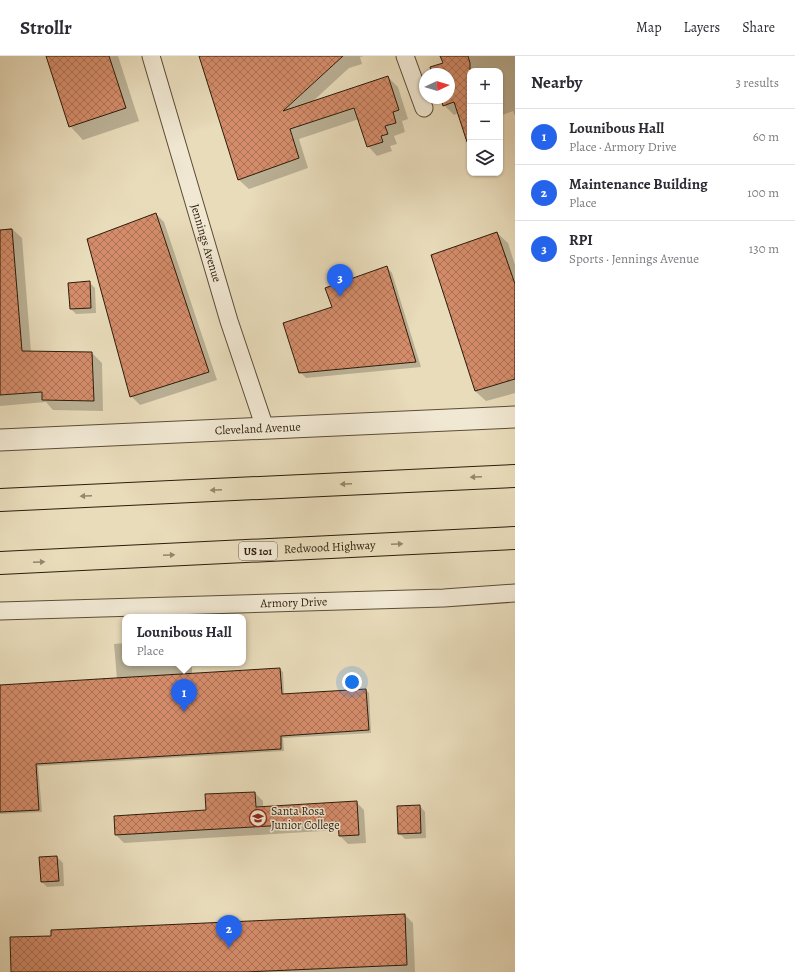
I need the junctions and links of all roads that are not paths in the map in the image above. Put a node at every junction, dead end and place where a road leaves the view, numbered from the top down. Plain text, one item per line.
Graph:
1 (151, 56) edge
2 (405, 56) edge
3 (424, 108) dead end
4 (515, 417) edge
5 (265, 428) junction
6 (0, 440) edge
7 (515, 476) edge
8 (0, 500) edge
9 (515, 538) edge
10 (0, 563) edge
11 (515, 593) edge
12 (0, 611) edge

1 - 5 street, Jennings Avenue
2 - 3 street
4 - 5 street, Cleveland Avenue
5 - 6 street, Cleveland Avenue
7 -> 8 highway
10 -> 9 highway, Redwood Highway / US 101
11 - 12 street, Armory Drive

